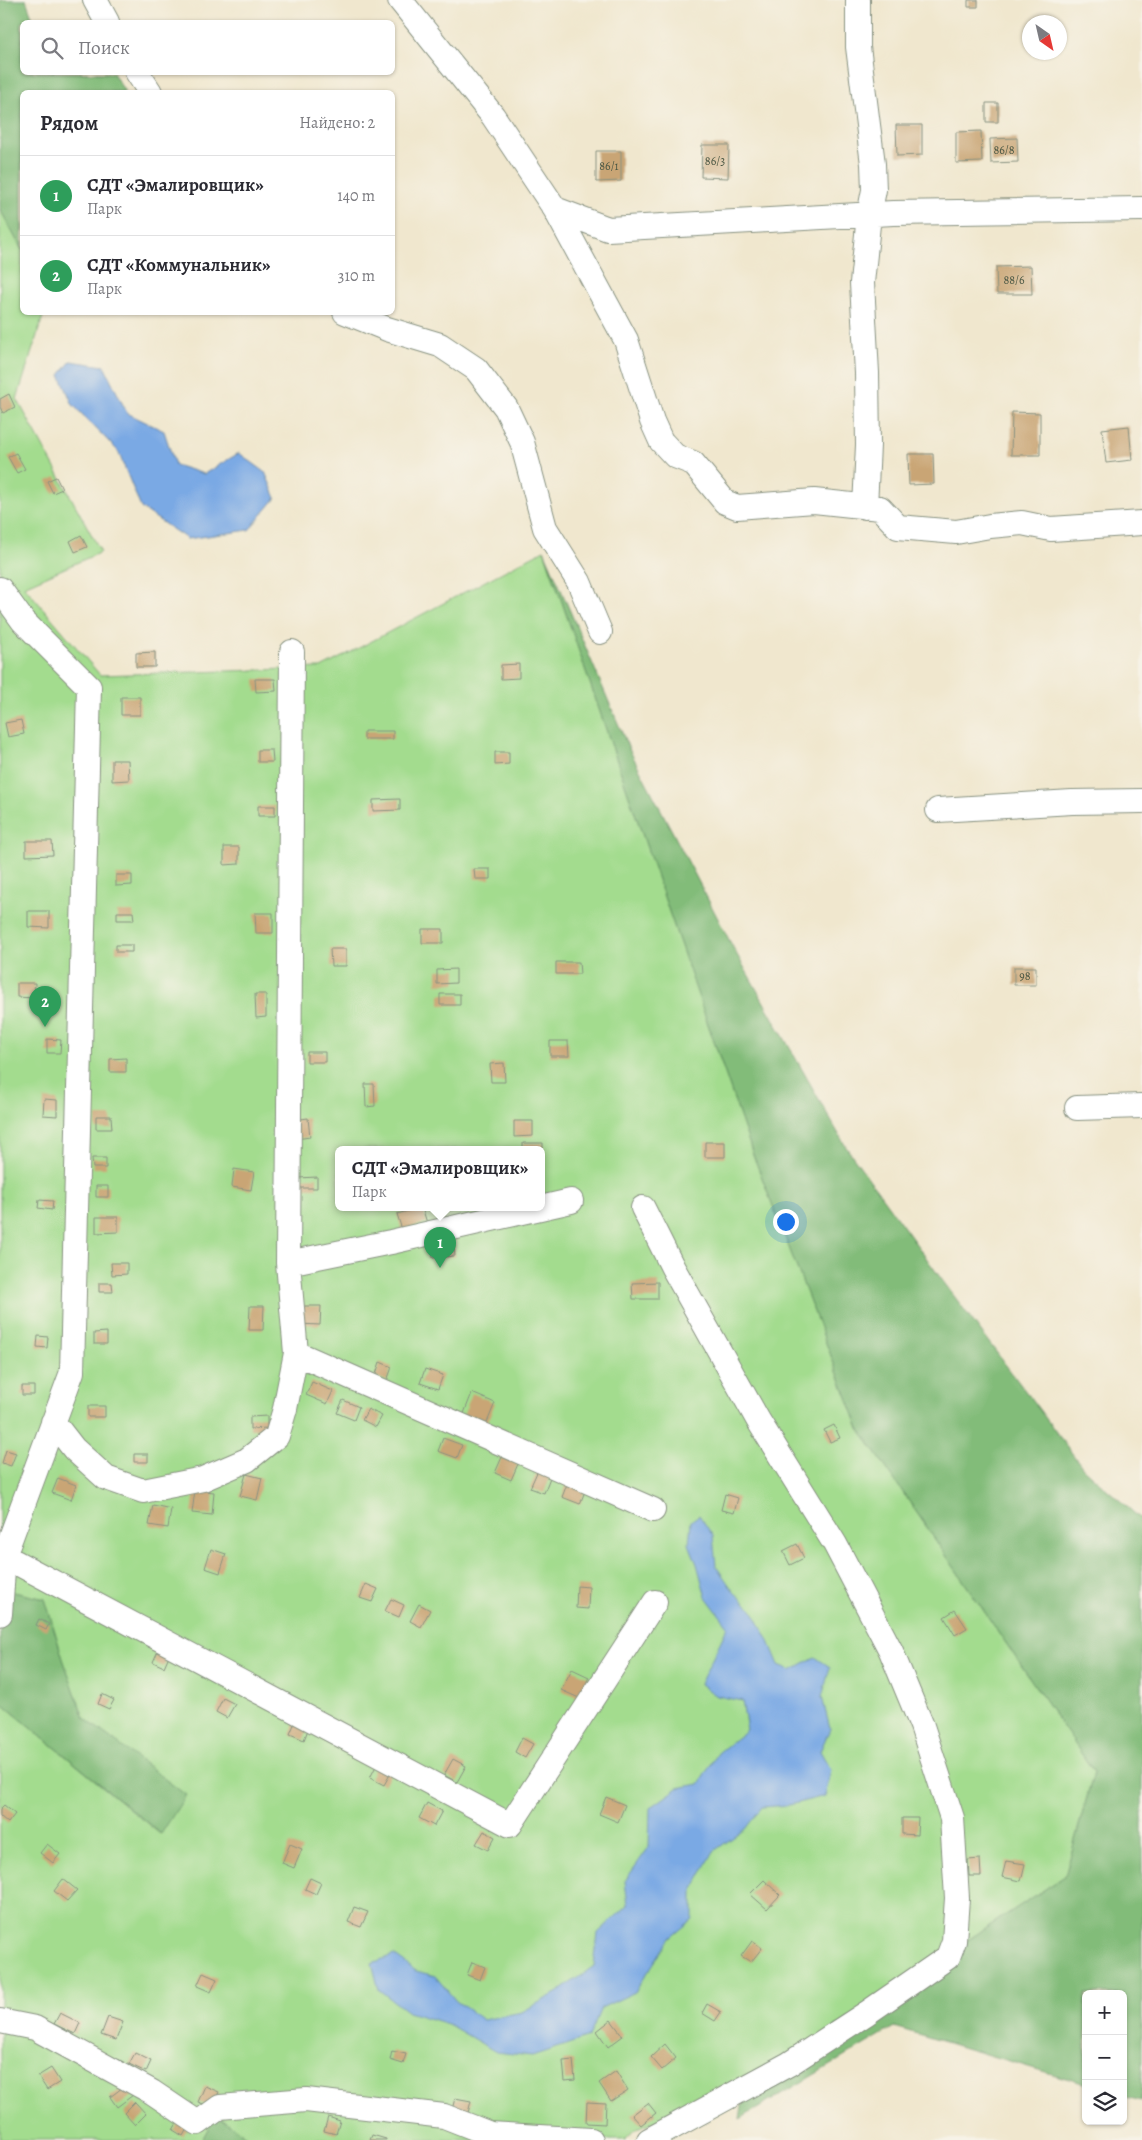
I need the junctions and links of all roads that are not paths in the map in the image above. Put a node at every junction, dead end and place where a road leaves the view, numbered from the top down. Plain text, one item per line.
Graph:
1 (95, 0) edge
2 (400, 0) edge
3 (858, 0) edge
4 (105, 20) edge
5 (139, 75) edge
6 (149, 90) edge
7 (555, 209) junction
8 (1142, 209) edge
9 (868, 215) junction
10 (352, 315) edge
11 (865, 507) junction
12 (1142, 523) edge
13 (0, 588) edge
14 (600, 632) dead end
15 (292, 652) dead end
16 (1142, 801) edge
17 (938, 810) dead end
18 (1142, 1106) edge
19 (1077, 1108) dead end
20 (571, 1201) dead end
21 (545, 1207) edge
22 (643, 1208) dead end
23 (527, 1211) edge
24 (288, 1263) junction
25 (296, 1353) junction
26 (54, 1422) junction
27 (653, 1510) dead end
28 (4, 1556) junction
29 (655, 1602) dead end
30 (0, 1614) edge
31 (0, 2021) edge
32 (591, 2140) edge
33 (648, 2140) edge

1 - 4 street
2 - 7 street
3 - 9 street
5 - 6 street
7 - 9 street
7 - 11 street
8 - 9 street
9 - 11 street
10 - 14 street
11 - 12 street
13 - 26 street
15 - 24 street
16 - 17 street
18 - 19 street
20 - 21 street
22 - 33 street
23 - 24 street
24 - 25 street
25 - 26 street
25 - 27 street
26 - 28 street
28 - 29 street
28 - 30 street
31 - 32 street

